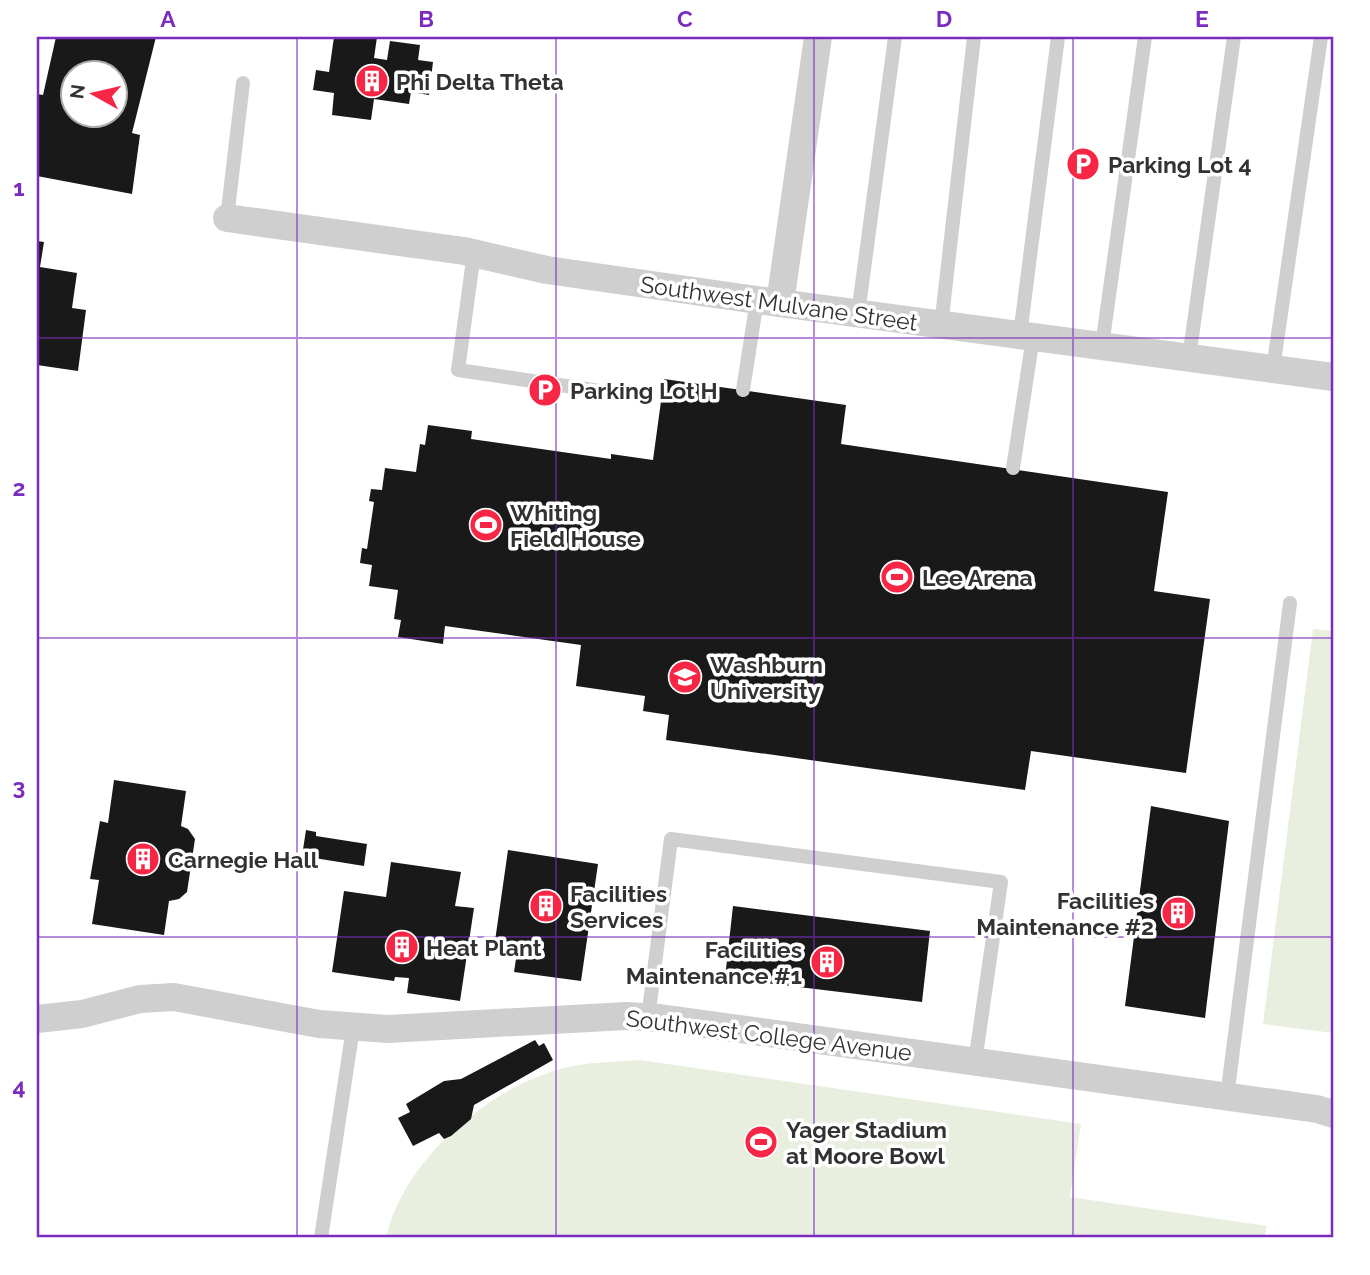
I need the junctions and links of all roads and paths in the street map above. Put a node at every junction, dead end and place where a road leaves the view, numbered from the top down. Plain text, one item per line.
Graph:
1 (818, 37) edge
2 (895, 37) edge
3 (974, 37) edge
4 (1058, 37) edge
5 (1145, 37) edge
6 (1234, 37) edge
7 (1321, 37) edge
8 (243, 83) dead end
9 (227, 218) joint
10 (474, 253) junction
11 (768, 302) junction
12 (858, 314) junction
13 (941, 326) junction
14 (1027, 336) junction
15 (1102, 346) junction
16 (1189, 358) junction
17 (1273, 369) junction
18 (1333, 377) edge
19 (743, 390) dead end
20 (627, 395) dead end
21 (1013, 468) dead end
22 (1290, 603) dead end
23 (37, 1018) edge
24 (648, 1018) junction
25 (354, 1028) junction
26 (975, 1062) junction
27 (1227, 1097) junction
28 (1333, 1114) edge
29 (321, 1238) edge

1 - 11 street
2 - 12 lane
3 - 13 lane
4 - 14 lane
5 - 15 lane
6 - 16 lane
7 - 17 lane
8 - 9 lane
9 - 10 street, Southwest Mulvane Street
10 - 11 street, Southwest Mulvane Street
10 - 20 lane
11 - 12 street, Southwest Mulvane Street
11 - 19 lane
12 - 13 street, Southwest Mulvane Street
13 - 14 street, Southwest Mulvane Street
14 - 15 street, Southwest Mulvane Street
14 - 21 lane
15 - 16 street, Southwest Mulvane Street
16 - 17 street, Southwest Mulvane Street
17 - 18 street, Southwest Mulvane Street
22 - 27 lane
23 - 25 street, Southwest College Avenue
24 - 25 street, Southwest College Avenue
24 - 26 street, Southwest College Avenue
24 - 26 lane
25 - 29 lane
26 - 27 street, Southwest College Avenue
27 - 28 street, Southwest College Avenue

